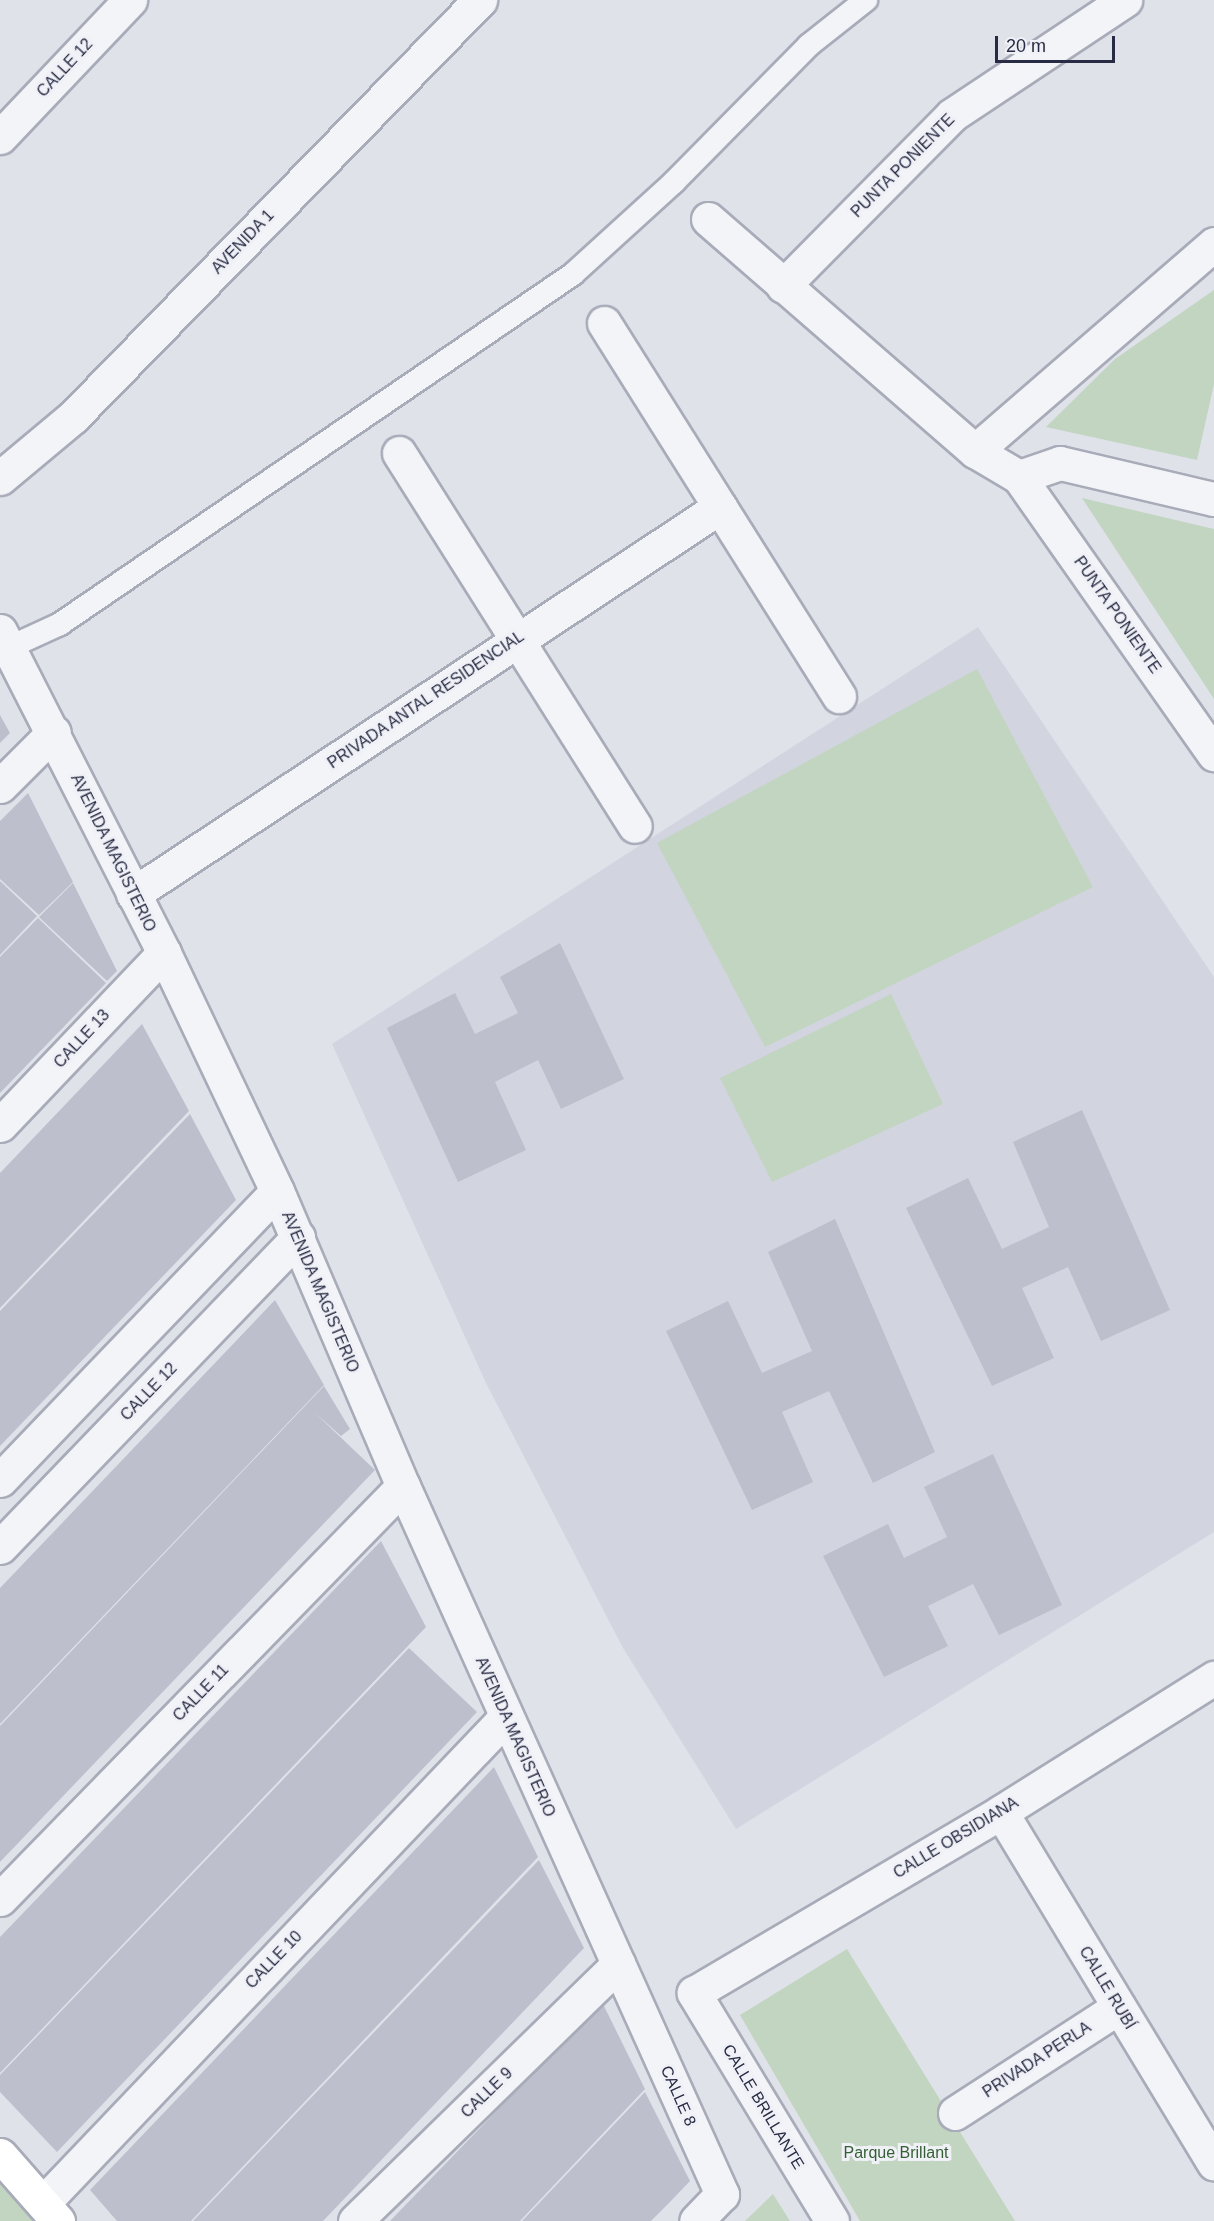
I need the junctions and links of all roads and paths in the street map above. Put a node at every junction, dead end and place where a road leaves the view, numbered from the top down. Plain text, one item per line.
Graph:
1 (130, 0) edge
2 (480, 0) edge
3 (866, 0) edge
4 (1125, 0) edge
5 (0, 137) edge
6 (708, 219) dead end
7 (1214, 244) edge
8 (783, 286) junction
9 (604, 323) dead end
10 (975, 451) junction
11 (399, 453) dead end
12 (1019, 477) junction
13 (0, 478) edge
14 (1214, 499) edge
15 (720, 507) junction
16 (5, 639) edge
17 (517, 639) junction
18 (839, 696) dead end
19 (54, 732) junction
20 (1214, 754) edge
21 (0, 786) edge
22 (635, 826) dead end
23 (133, 894) junction
24 (164, 953) junction
25 (0, 1125) edge
26 (277, 1191) junction
27 (298, 1237) junction
28 (0, 1480) edge
29 (403, 1486) junction
30 (0, 1547) edge
31 (1210, 1688) edge
32 (506, 1717) junction
33 (1001, 1812) junction
34 (0, 1899) edge
35 (618, 1964) junction
36 (694, 1994) joint
37 (1119, 2007) junction
38 (955, 2113) dead end
39 (0, 2155) edge
40 (1214, 2164) edge
41 (50, 2212) edge
42 (355, 2221) edge
43 (696, 2221) edge
44 (832, 2221) edge

1 - 5 street, CALLE 12
2 - 13 street, AVENIDA 1
3 - 16 lane
4 - 8 street, PUNTA PONIENTE
6 - 8 street, PUNTA PONIENTE
7 - 10 street
8 - 10 street, PUNTA PONIENTE
9 - 15 street
10 - 12 street, PUNTA PONIENTE
11 - 17 street
12 - 14 street
12 - 20 street, PUNTA PONIENTE
15 - 17 street, PRIVADA ANTAL RESIDENCIAL
15 - 18 street
16 - 19 street, AVENIDA MAGISTERIO
17 - 22 street
17 - 23 street, PRIVADA ANTAL RESIDENCIAL
19 - 21 street
19 - 23 street, AVENIDA MAGISTERIO
23 - 24 street, AVENIDA MAGISTERIO
24 - 25 street, CALLE 13
24 - 26 street, AVENIDA MAGISTERIO
26 - 27 street, AVENIDA MAGISTERIO
26 - 28 street
27 - 29 street, AVENIDA MAGISTERIO
27 - 30 street, CALLE 12
29 - 32 street, AVENIDA MAGISTERIO
29 - 34 street, CALLE 11
31 - 33 street, CALLE OBSIDIANA
32 - 35 street, AVENIDA MAGISTERIO
32 - 41 street, CALLE 10
33 - 36 street, CALLE OBSIDIANA
33 - 37 street, CALLE RUBÍ
35 - 42 street, CALLE 9
35 - 43 street, CALLE 8
36 - 44 street, CALLE BRILLANTE
37 - 38 street, PRIVADA PERLA
37 - 40 street, CALLE RUBÍ
39 - 41 street

